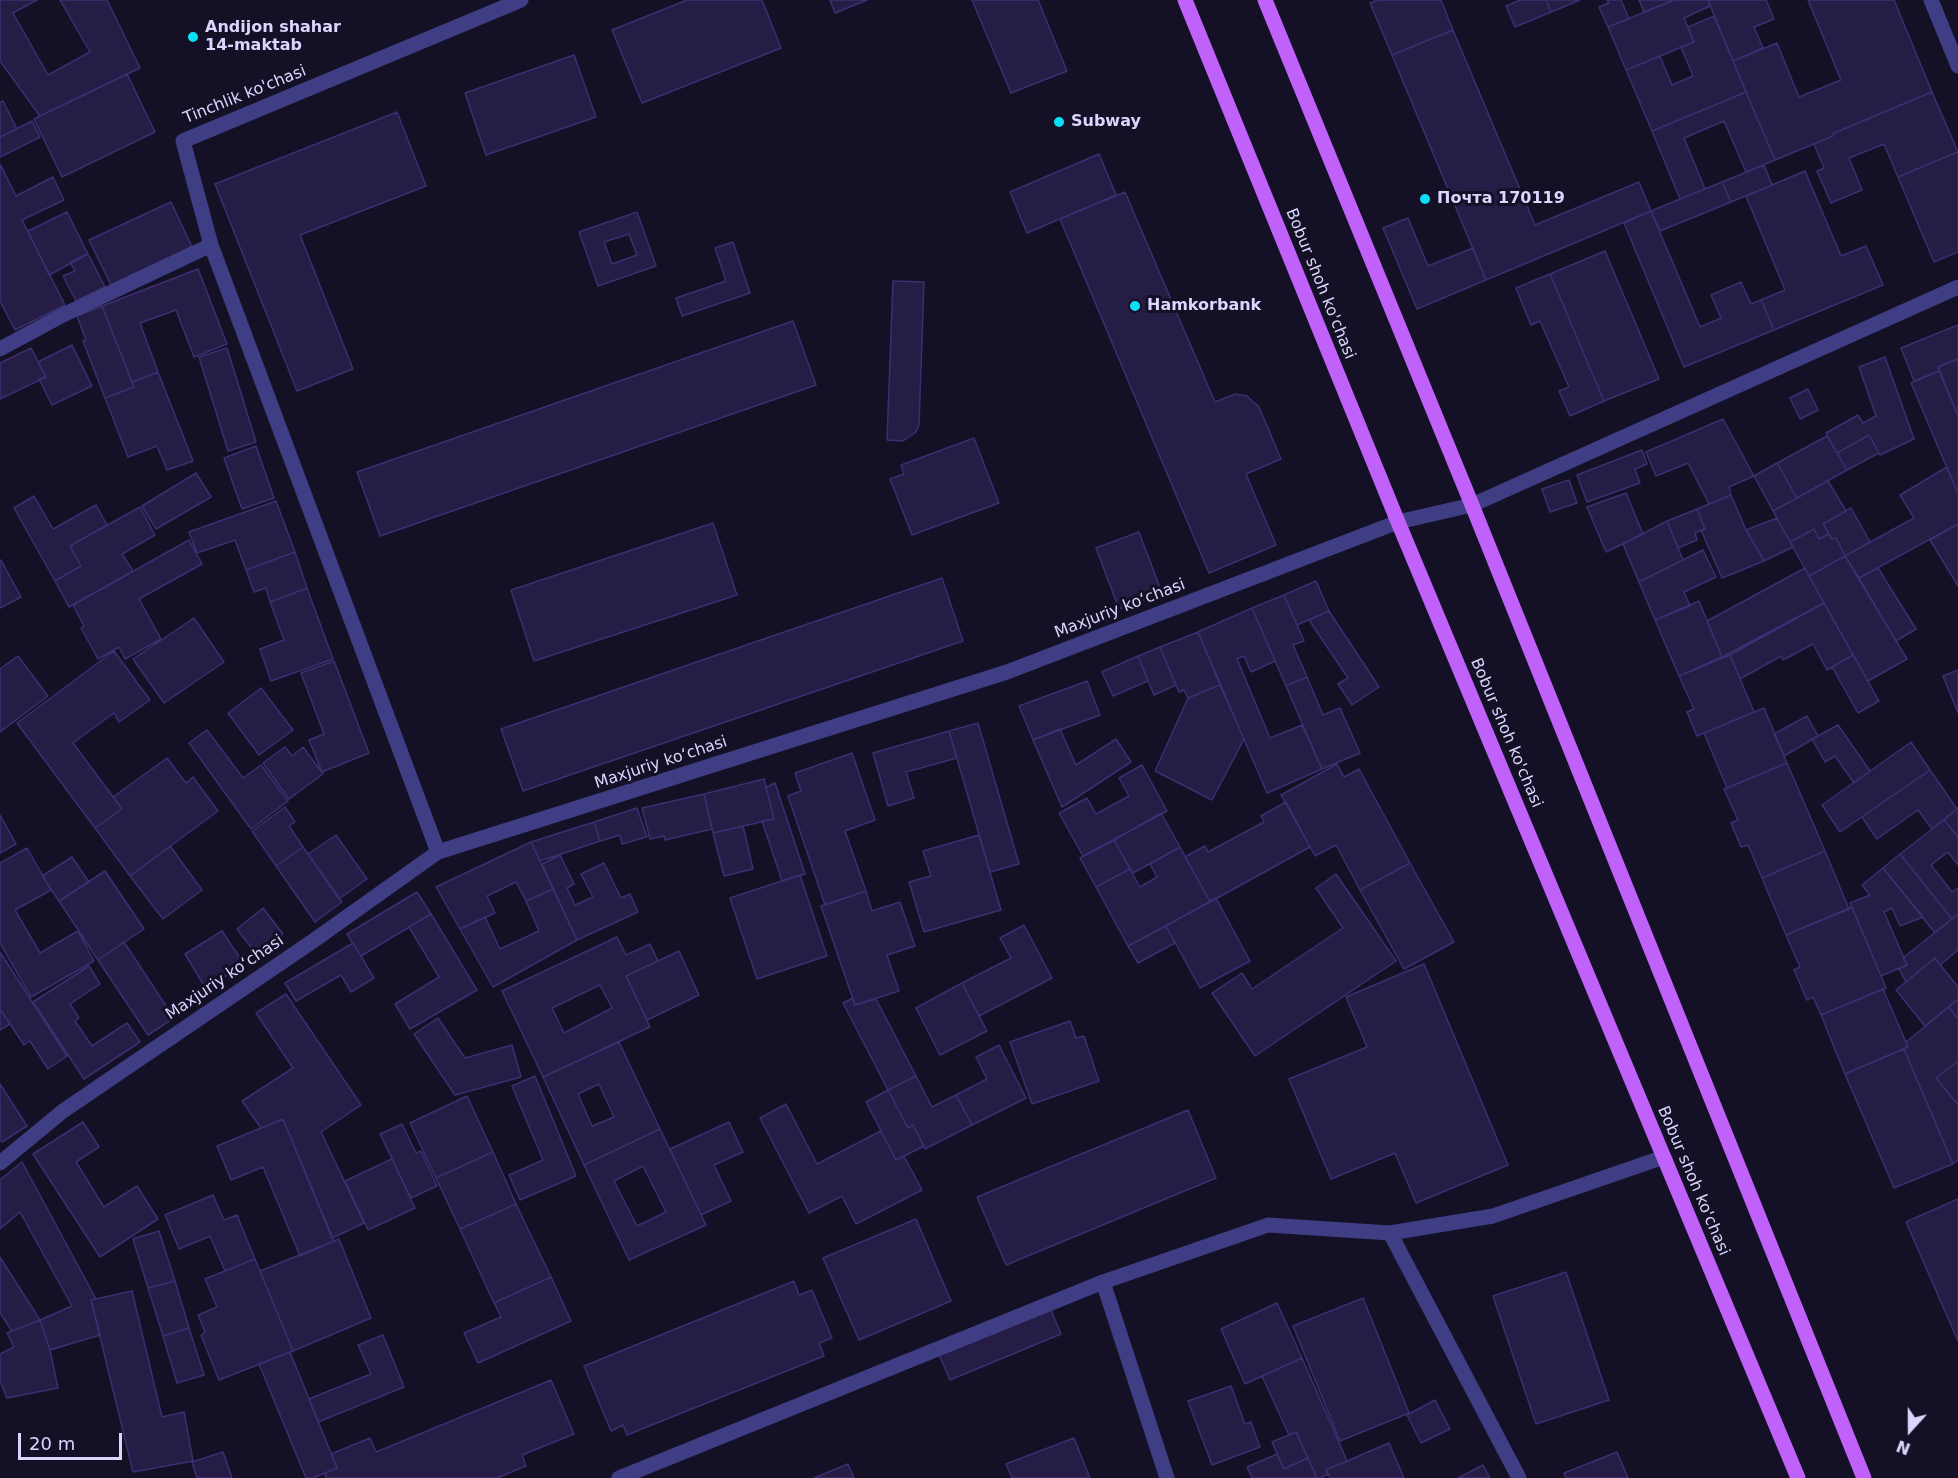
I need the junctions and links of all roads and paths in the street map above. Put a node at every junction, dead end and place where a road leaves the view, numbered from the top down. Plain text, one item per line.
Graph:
1 (521, 0) edge
2 (1185, 0) edge
3 (1265, 0) edge
4 (1931, 0) edge
5 (1958, 66) edge
6 (210, 244) junction
7 (1958, 286) edge
8 (0, 349) edge
9 (1472, 505) junction
10 (1398, 522) junction
11 (438, 852) junction
12 (1664, 1157) junction
13 (0, 1163) edge
14 (1390, 1233) junction
15 (1103, 1282) junction
16 (619, 1478) edge
17 (1167, 1478) edge
18 (1519, 1478) edge
19 (1798, 1478) edge
20 (1864, 1478) edge

1 - 6 street, Tinchlik ko'chasi
2 - 10 main road, Bobur shoh ko'chasi
3 - 9 main road
4 - 5 street
6 - 8 street
6 - 11 street
7 - 9 street, Maxjuriy koʻchasi
9 - 10 street, Maxjuriy koʻchasi
9 - 20 main road
10 - 11 street, Maxjuriy koʻchasi
10 - 12 main road, Bobur shoh ko'chasi
11 - 13 street, Maxjuriy koʻchasi
12 - 14 street
12 - 19 main road, Bobur shoh ko'chasi
14 - 15 street
14 - 18 street
15 - 16 street
15 - 17 street

